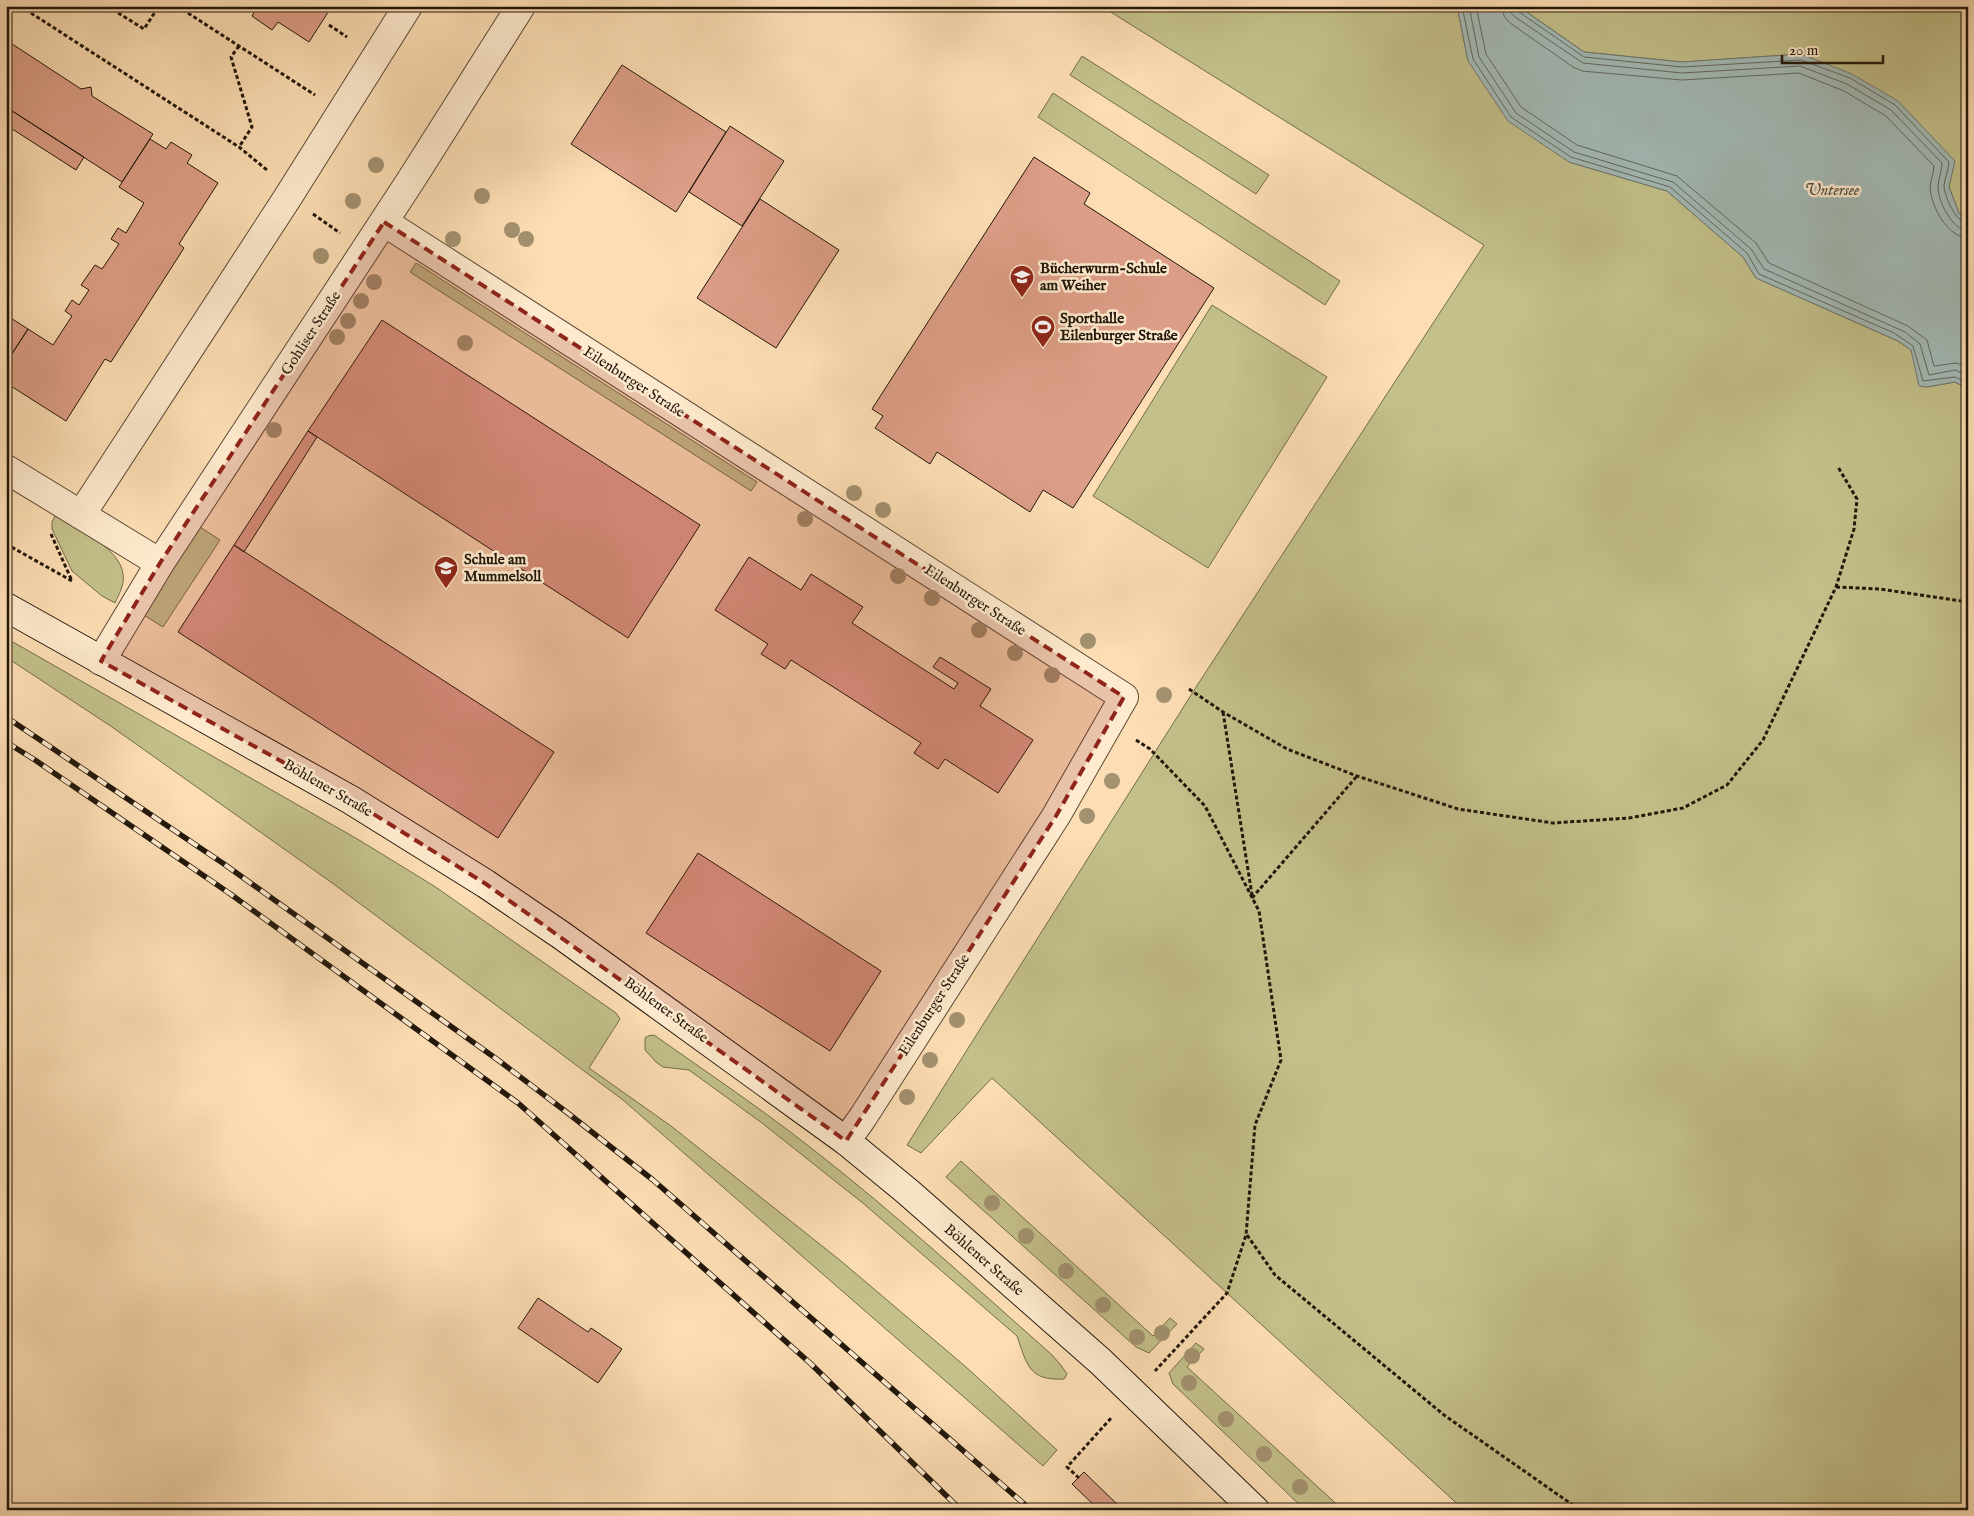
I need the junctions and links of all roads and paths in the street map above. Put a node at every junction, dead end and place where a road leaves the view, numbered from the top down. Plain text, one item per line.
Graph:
1 (20, 6) edge
2 (107, 6) edge
3 (159, 6) edge
4 (177, 6) edge
5 (408, 6) edge
6 (521, 6) edge
7 (329, 24) dead end
8 (347, 37) dead end
9 (238, 46) junction
10 (342, 112) junction
11 (240, 147) junction
12 (288, 197) junction
13 (384, 222) junction
14 (343, 235) dead end
15 (1838, 467) dead end
16 (6, 470) edge
17 (55, 499) junction
18 (81, 514) junction
19 (6, 544) edge
20 (160, 563) junction
21 (1836, 587) junction
22 (1968, 602) edge
23 (6, 607) edge
24 (101, 661) junction
25 (1188, 689) dead end
26 (1223, 712) junction
27 (1150, 749) dead end
28 (1357, 776) junction
29 (1252, 898) junction
30 (846, 1141) junction
31 (1246, 1235) junction
32 (1152, 1375) dead end
33 (1117, 1412) dead end
34 (1080, 1478) dead end
35 (1256, 1510) edge
36 (1580, 1510) edge

1 - 11 path
2 - 3 path
4 - 9 path
5 - 10 street
6 - 13 street, Gohliser Straße
7 - 8 path
9 - 10 path
9 - 11 path
10 - 12 street
11 - 12 path
12 - 14 path
12 - 18 street
13 - 20 street, Gohliser Straße
13 - 30 street, Eilenburger Straße
15 - 21 path
16 - 17 street
17 - 18 street
17 - 19 path
18 - 20 street
20 - 24 street, Gohliser Straße
21 - 22 path
21 - 28 path
23 - 24 street, Böhlener Straße
24 - 30 street, Böhlener Straße
25 - 26 path
26 - 28 path
26 - 29 path
27 - 29 path
28 - 29 path
29 - 31 path
30 - 35 street, Böhlener Straße
31 - 32 path
31 - 36 path
33 - 34 path

